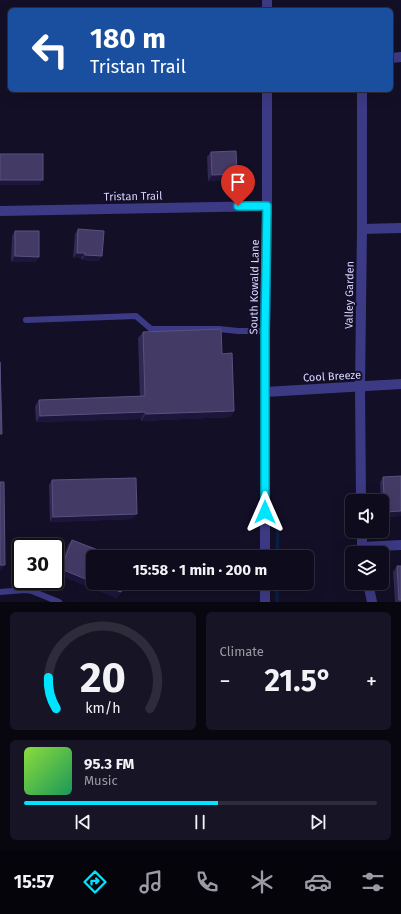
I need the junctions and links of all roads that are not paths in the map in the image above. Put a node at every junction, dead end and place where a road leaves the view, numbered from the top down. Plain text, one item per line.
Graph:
1 (267, 92) edge
2 (362, 92) edge
3 (267, 206) junction
4 (0, 211) edge
5 (401, 228) edge
6 (362, 229) junction
7 (26, 320) dead end
8 (265, 331) junction
9 (401, 384) edge
10 (360, 387) junction
11 (264, 392) junction
12 (361, 494) edge
13 (401, 545) edge
14 (389, 547) edge
15 (265, 550) edge
16 (265, 590) edge
17 (369, 590) edge
18 (0, 592) edge
19 (59, 602) edge
20 (265, 602) edge
21 (372, 602) edge

1 - 3 street, South Kowald Lane
2 - 6 street, Valley Garden
3 - 4 street, Tristan Trail
3 - 8 street, South Kowald Lane
5 - 6 street
6 - 10 street, Valley Garden
7 - 8 lane
8 - 11 street, South Kowald Lane
9 - 10 street, Cool Breeze
10 - 11 street, Cool Breeze
10 - 12 street, Valley Garden
11 - 15 street, South Kowald Lane
13 - 14 street
16 - 20 street
17 - 21 street
18 - 19 lane

